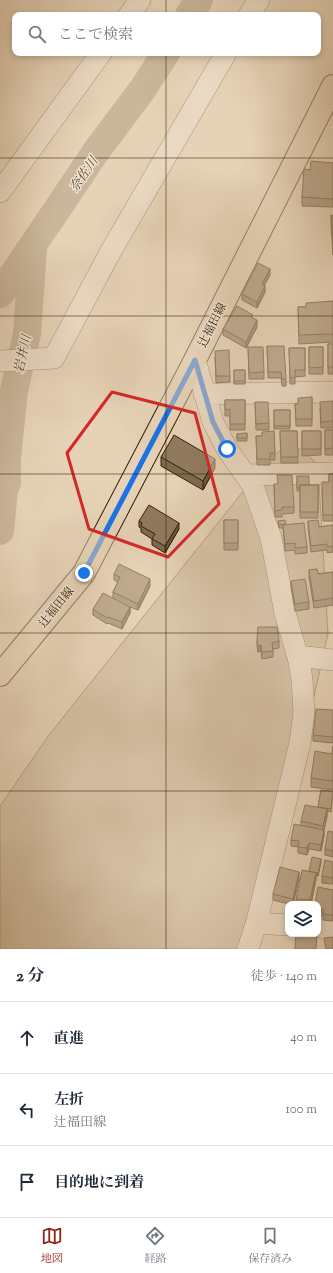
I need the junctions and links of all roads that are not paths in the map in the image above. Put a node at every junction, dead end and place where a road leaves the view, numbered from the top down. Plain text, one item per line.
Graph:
1 (140, 0) edge
2 (259, 0) edge
3 (131, 12) edge
4 (251, 12) edge
5 (99, 56) edge
6 (224, 56) edge
7 (333, 86) edge
8 (0, 192) edge
9 (195, 360) junction
10 (0, 361) edge
11 (333, 392) edge
12 (204, 394) junction
13 (333, 473) edge
14 (246, 475) junction
15 (298, 656) junction
16 (333, 660) edge
17 (0, 675) edge
18 (256, 923) junction
19 (285, 925) edge
20 (321, 927) edge
21 (333, 928) edge
22 (248, 949) edge

1 - 3 street
2 - 4 street
5 - 8 street
6 - 10 street
7 - 9 main road, 辻福田線
9 - 12 street
9 - 17 main road, 辻福田線
11 - 12 street
12 - 14 street
13 - 14 street
14 - 15 street
15 - 16 street
15 - 18 street
18 - 19 street
18 - 22 street
20 - 21 street

